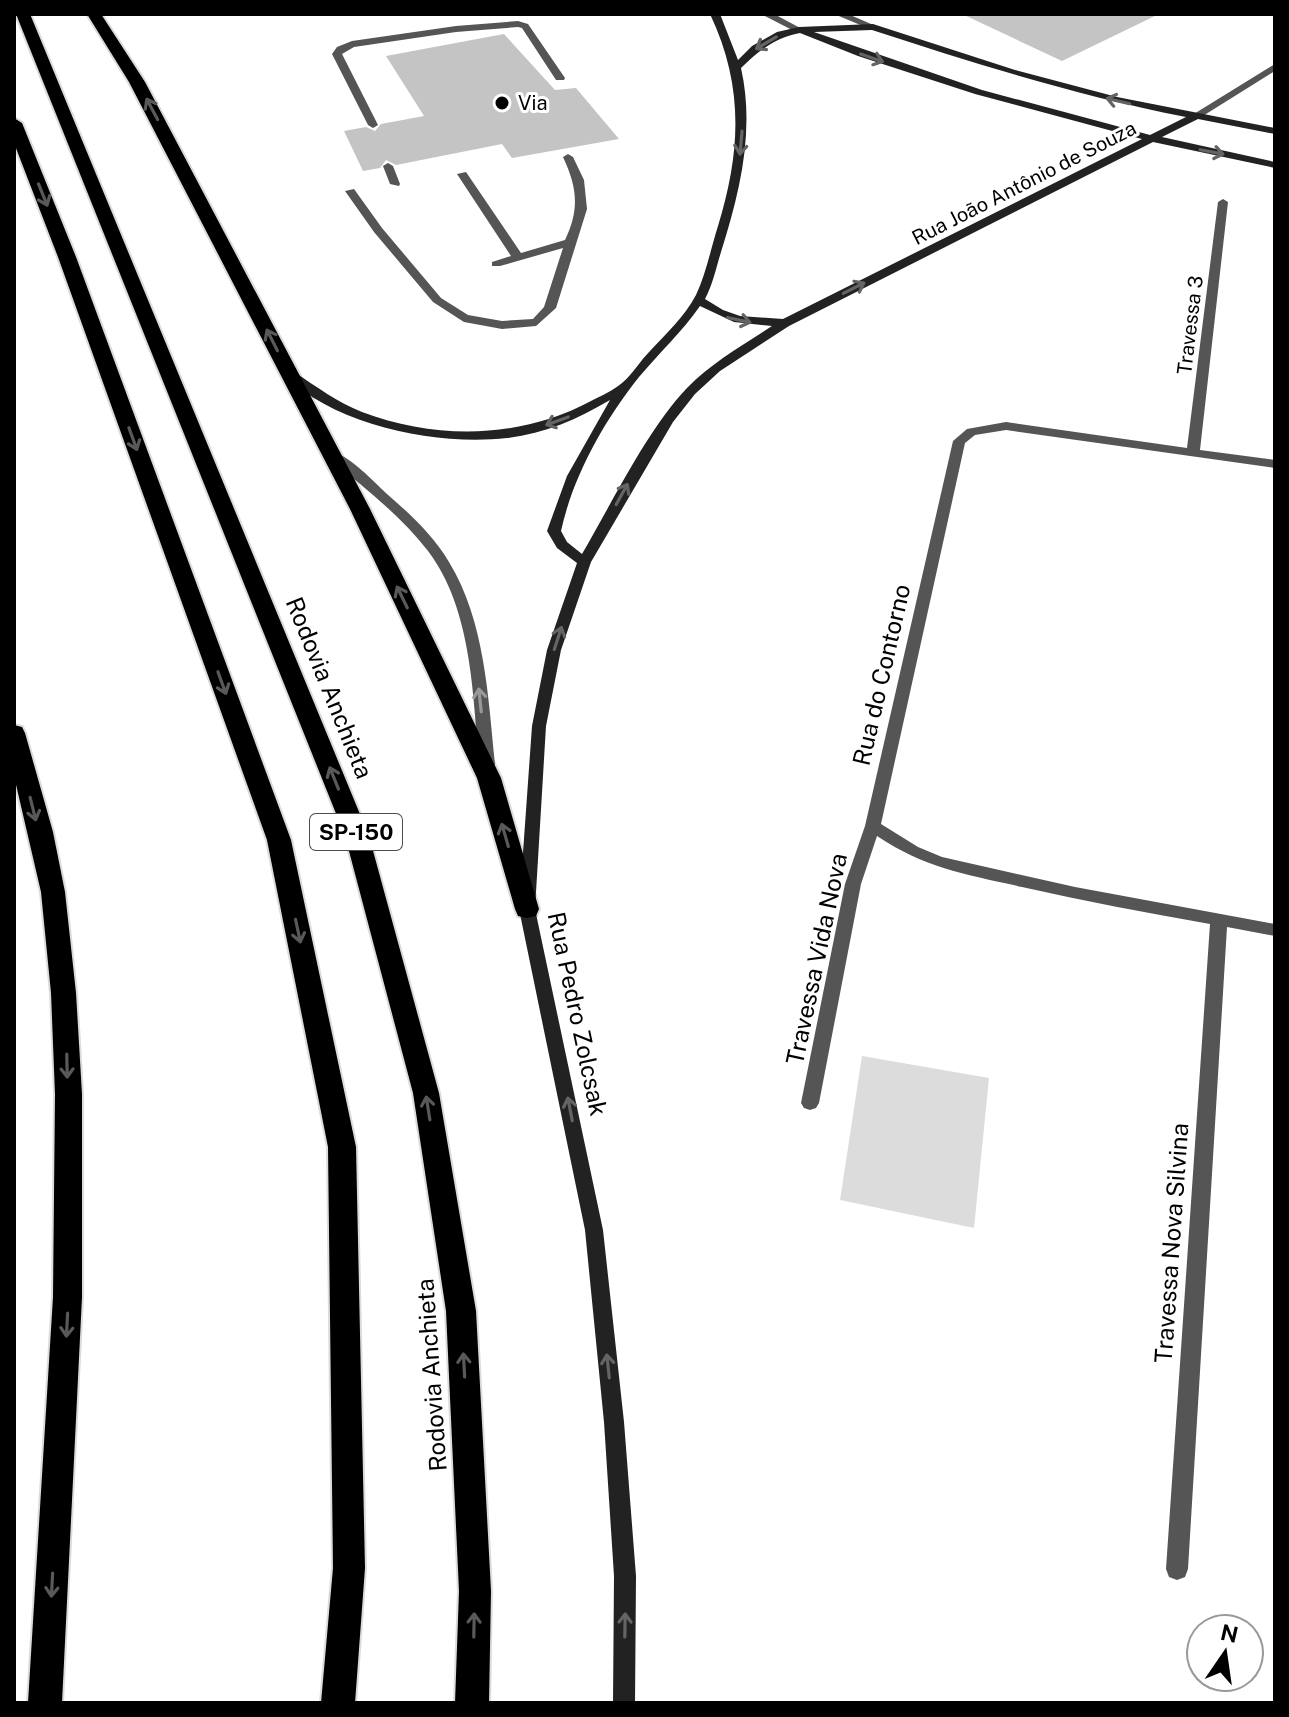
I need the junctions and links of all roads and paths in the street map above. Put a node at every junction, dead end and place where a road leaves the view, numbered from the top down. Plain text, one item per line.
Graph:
1 (23, 14) edge
2 (94, 14) edge
3 (715, 14) edge
4 (766, 14) edge
5 (839, 14) edge
6 (873, 27) junction
7 (799, 30) junction
8 (738, 66) junction
9 (1275, 67) edge
10 (560, 78) dead end
11 (1194, 117) junction
12 (14, 123) edge
13 (373, 125) dead end
14 (1275, 131) edge
15 (1148, 140) junction
16 (568, 157) dead end
17 (1275, 165) edge
18 (388, 166) dead end
19 (462, 174) dead end
20 (395, 184) dead end
21 (350, 191) dead end
22 (1223, 202) dead end
23 (570, 242) junction
24 (518, 257) junction
25 (496, 264) dead end
26 (699, 300) junction
27 (785, 323) junction
28 (290, 375) junction
29 (627, 386) junction
30 (1193, 453) junction
31 (333, 455) junction
32 (1275, 464) edge
33 (584, 562) junction
34 (14, 733) edge
35 (489, 778) junction
36 (873, 826) junction
37 (527, 909) junction
38 (1219, 919) junction
39 (1275, 930) edge
40 (810, 1103) dead end
41 (1177, 1569) dead end
42 (45, 1703) edge
43 (338, 1703) edge
44 (472, 1703) edge
45 (624, 1703) edge

44 -> 1 highway, Rodovia Anchieta / SP-150
28 -> 2 highway
3 - 8 main road
4 - 7 street
5 - 6 street
6 - 7 main road
11 -> 6 main road
7 -> 8 main road
7 -> 15 main road
8 -> 26 main road
9 - 11 street, Rua João Antônio de Souza
10 - 13 street
11 - 14 main road
11 - 15 main road, Rua João Antônio de Souza
12 -> 43 highway, SP-150
15 -> 17 main road
27 -> 15 main road, Rua João Antônio de Souza
16 - 23 street
18 - 20 street
19 - 24 street
21 - 23 street
22 - 30 street, Travessa 3
23 - 24 street
24 - 25 street
26 -> 27 main road
26 - 29 main road
33 -> 27 main road, Rua Pedro Zolcsak
29 -> 28 main road
28 - 31 highway
29 - 33 main road
30 - 32 street, Rua do Contorno
30 - 36 street, Rua do Contorno
35 -> 31 highway
35 -> 31 street
37 -> 33 main road, Rua Pedro Zolcsak
34 -> 42 highway
37 -> 35 highway
36 - 38 street
36 - 40 street, Travessa Vida Nova
45 -> 37 main road, Rua Pedro Zolcsak
38 - 39 street
38 - 41 street, Travessa Nova Silvina

